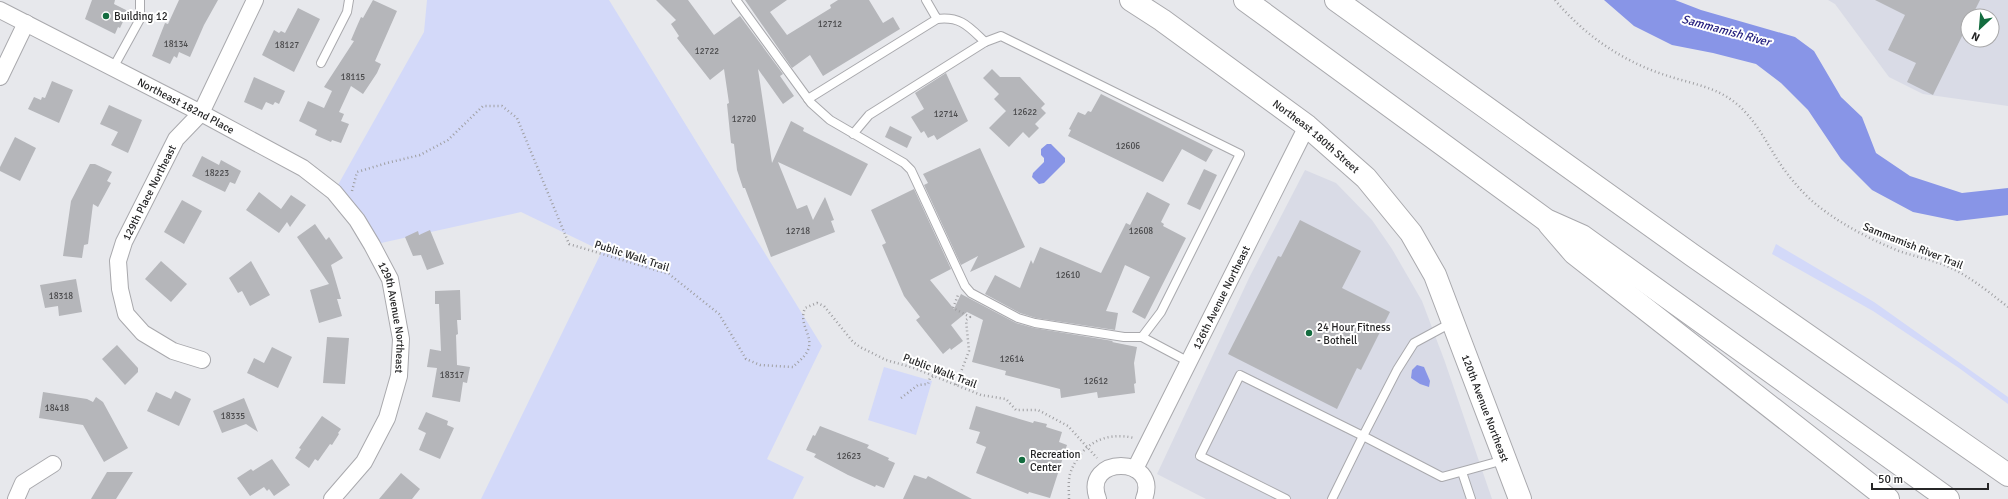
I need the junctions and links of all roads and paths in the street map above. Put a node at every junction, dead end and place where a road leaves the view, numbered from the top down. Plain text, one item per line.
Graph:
1 (140, 0) edge
2 (254, 0) edge
3 (349, 0) edge
4 (736, 0) edge
5 (926, 0) edge
6 (1132, 0) edge
7 (1245, 0) edge
8 (1336, 0) edge
9 (1555, 0) edge
10 (0, 10) edge
11 (937, 19) junction
12 (26, 23) junction
13 (985, 42) junction
14 (321, 63) dead end
15 (113, 68) junction
16 (0, 77) edge
17 (808, 99) junction
18 (201, 113) junction
19 (1306, 126) junction
20 (853, 134) junction
21 (344, 203) junction
22 (357, 220) joint
23 (1546, 220) junction
24 (966, 287) junction
25 (2008, 307) edge
26 (1453, 319) junction
27 (1142, 337) junction
28 (202, 360) dead end
29 (1189, 362) junction
30 (934, 376) junction
31 (956, 385) junction
32 (901, 398) dead end
33 (1363, 436) junction
34 (1505, 459) junction
35 (53, 464) dead end
36 (1107, 469) junction
37 (1135, 469) junction
38 (1462, 472) junction
39 (2008, 475) edge
40 (16, 499) edge
41 (332, 499) edge
42 (1098, 499) edge
43 (1144, 499) edge
44 (1286, 499) edge
45 (1332, 499) edge
46 (1471, 499) edge
47 (1520, 499) edge
48 (1888, 499) edge
49 (1948, 499) edge

1 - 15 lane
2 - 18 street, 129th Place Northeast
3 - 14 lane
4 - 17 lane
5 - 11 lane
6 - 19 main road, Northeast 180th Street
7 - 23 main road
8 - 39 main road
9 - 25 path, Sammamish River Trail
10 - 12 street, Northeast 182nd Place
11 - 13 lane
11 - 17 lane
12 - 15 street, Northeast 182nd Place
12 - 16 street
13 - 20 lane
13 - 27 lane
15 - 18 street, Northeast 182nd Place
17 - 20 lane
18 - 21 street, Northeast 182nd Place
18 - 28 street, 129th Place Northeast
19 - 26 main road, Northeast 180th Street
19 - 29 street, 126th Avenue Northeast
20 - 24 lane
21 - 22 street, Northeast 182nd Place
21 - 30 path, Public Walk Trail
22 - 41 street, 129th Avenue Northeast
23 - 48 main road
23 - 49 main road
24 - 27 lane
24 - 31 path
26 - 33 lane
26 - 34 main road, 120th Avenue Northeast
27 - 29 lane
29 - 37 street, 126th Avenue Northeast
30 - 31 path, Public Walk Trail
30 - 32 path
31 - 36 path, Public Walk Trail
33 - 38 lane
33 - 44 lane
33 - 45 lane
34 - 38 lane
34 - 47 main road, 120th Avenue Northeast
35 - 40 street
36 - 37 street
36 - 42 street
37 - 43 street
38 - 46 lane

